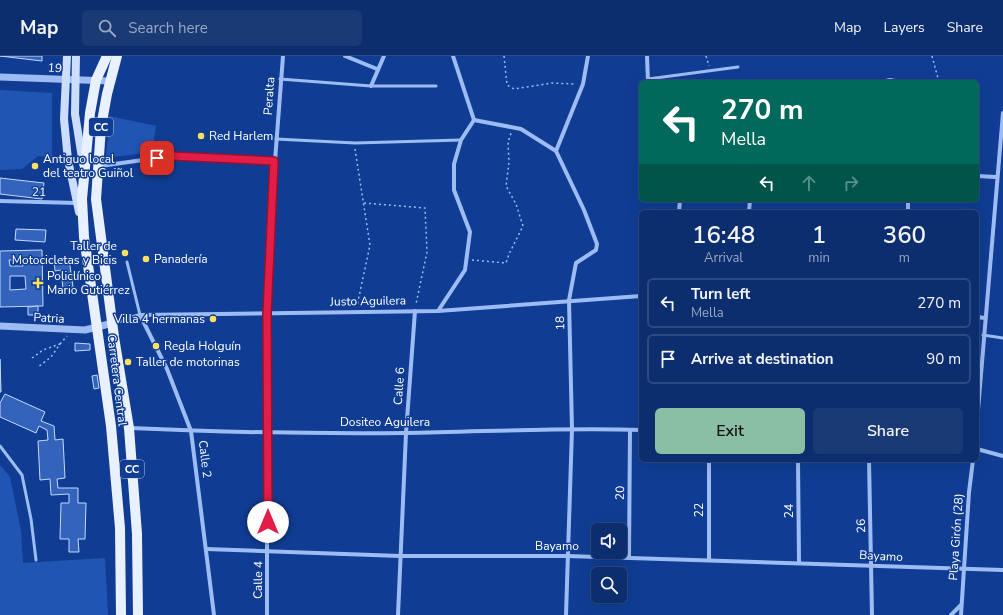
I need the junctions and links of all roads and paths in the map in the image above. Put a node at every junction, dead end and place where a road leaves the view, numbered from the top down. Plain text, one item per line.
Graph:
1 (67, 56) edge
2 (76, 56) edge
3 (107, 56) edge
4 (116, 56) edge
5 (283, 56) edge
6 (345, 56) edge
7 (384, 56) edge
8 (453, 56) edge
9 (504, 56) edge
10 (588, 56) edge
11 (647, 56) edge
12 (706, 56) edge
13 (932, 56) edge
14 (738, 67) dead end
15 (377, 69) junction
16 (711, 71) junction
17 (0, 77) edge
18 (280, 79) junction
19 (66, 80) junction
20 (76, 80) junction
21 (96, 80) junction
22 (648, 80) edge
23 (654, 80) edge
24 (938, 80) edge
25 (110, 81) junction
26 (583, 84) junction
27 (371, 86) junction
28 (436, 86) dead end
29 (1003, 113) edge
30 (474, 120) junction
31 (513, 127) junction
32 (276, 139) junction
33 (461, 140) junction
34 (355, 143) junction
35 (556, 151) junction
36 (274, 161) junction
37 (97, 166) junction
38 (84, 167) junction
39 (979, 176) edge
40 (996, 177) junction
41 (96, 199) junction
42 (0, 201) edge
43 (77, 203) junction
44 (364, 204) junction
45 (84, 237) junction
46 (466, 260) junction
47 (127, 262) dead end
48 (639, 296) edge
49 (569, 300) junction
50 (415, 311) junction
51 (438, 311) junction
52 (356, 312) junction
53 (267, 314) junction
54 (140, 315) junction
55 (979, 317) edge
56 (985, 318) junction
57 (113, 323) junction
58 (0, 326) edge
59 (98, 328) junction
60 (983, 335) junction
61 (1003, 338) edge
62 (32, 358) dead end
63 (38, 367) dead end
64 (979, 393) edge
65 (129, 428) junction
66 (572, 429) junction
67 (630, 430) junction
68 (639, 430) edge
69 (191, 431) junction
70 (268, 433) junction
71 (406, 433) junction
72 (0, 446) edge
73 (979, 450) edge
74 (1003, 456) edge
75 (709, 462) edge
76 (798, 462) edge
77 (869, 462) edge
78 (973, 462) edge
79 (206, 549) junction
80 (268, 551) junction
81 (400, 556) junction
82 (567, 556) junction
83 (629, 557) junction
84 (709, 559) junction
85 (36, 560) dead end
86 (799, 562) junction
87 (872, 566) junction
88 (965, 570) junction
89 (1003, 570) edge
90 (961, 605) junction
91 (121, 615) edge
92 (138, 615) edge
93 (214, 615) edge
94 (267, 615) edge
95 (398, 615) edge
96 (566, 615) edge
97 (872, 615) edge
98 (951, 615) edge
99 (961, 615) edge

1 - 19 main road
2 - 20 main road
3 - 21 main road, Carretera Central / CC
4 - 25 main road, Carretera Central / CC
5 - 18 street, Peralta
6 - 15 street
7 - 15 street
8 - 30 street
9 - 26 path
10 - 26 street
11 - 22 street
12 - 16 path
13 - 24 path
14 - 16 lane
15 - 27 street
16 - 23 lane
17 - 19 street, 19
18 - 27 lane
18 - 32 street, Peralta
19 - 20 street, 19
19 - 43 main road
20 - 21 street, 19
20 - 38 main road
21 - 25 street, 19
21 - 38 main road, Carretera Central / CC
25 - 37 main road, Carretera Central / CC
26 - 35 street
27 - 28 lane
29 - 40 street
30 - 31 street
30 - 33 street
31 - 35 street
31 - 46 path
32 - 34 lane
32 - 36 street, Peralta
33 - 34 lane
33 - 46 street
34 - 44 path
35 - 49 street, 18
36 - 37 street
36 - 53 street, Calle 4
37 - 41 main road, Carretera Central / CC
38 - 41 main road
38 - 45 main road, Carretera Central / CC
39 - 40 street
40 - 56 street
41 - 57 main road, Carretera Central / CC
42 - 43 street, 21
43 - 45 main road
44 - 50 path
44 - 52 path
45 - 59 main road, Carretera Central / CC
46 - 51 street
47 - 54 lane
48 - 49 street, Justo Aguilera
49 - 51 street, Justo Aguilera
49 - 66 street, 18
50 - 51 street, Justo Aguilera
50 - 52 street, Justo Aguilera
50 - 71 street, Calle 6
52 - 53 street, Justo Aguilera
53 - 54 street, Justo Aguilera
53 - 70 street, Calle 4
54 - 57 street, Justo Aguilera
54 - 69 street, Calle 2
55 - 56 street
56 - 60 street
57 - 59 street, Justo Aguilera
57 - 65 main road, Carretera Central / CC
58 - 59 street, Patria
59 - 91 main road, Carretera Central / CC
60 - 61 lane
60 - 64 street
62 - 63 path
65 - 69 street, Dositeo Aguilera
65 - 92 main road, Carretera Central / CC
66 - 67 street, Dositeo Aguilera
66 - 71 street, Dositeo Aguilera
66 - 82 street, 18
67 - 68 street, Dositeo Aguilera
67 - 83 street, 20
69 - 70 street, Dositeo Aguilera
69 - 79 street, Calle 2
70 - 71 street, Dositeo Aguilera
70 - 80 street, Calle 4
71 - 81 street, Calle 6
72 - 85 lane
73 - 74 street
75 - 84 street, 22
76 - 86 street, 24
77 - 87 street, 26
78 - 88 street, Playa Girón (28)
79 - 80 street, Bayamo
79 - 93 street, Calle 2
80 - 81 street, Bayamo
80 - 94 street, Calle 4
81 - 82 street, Bayamo
81 - 95 street, Calle 6
82 - 83 street, Bayamo
82 - 96 street, 18
83 - 84 street, Bayamo
84 - 86 street, Bayamo
86 - 87 street, Bayamo
87 - 88 street, Bayamo
87 - 97 street, 26
88 - 89 street, Bayamo
88 - 90 street, Playa Girón (28)
90 - 98 street
90 - 99 street, Playa Girón (28)

